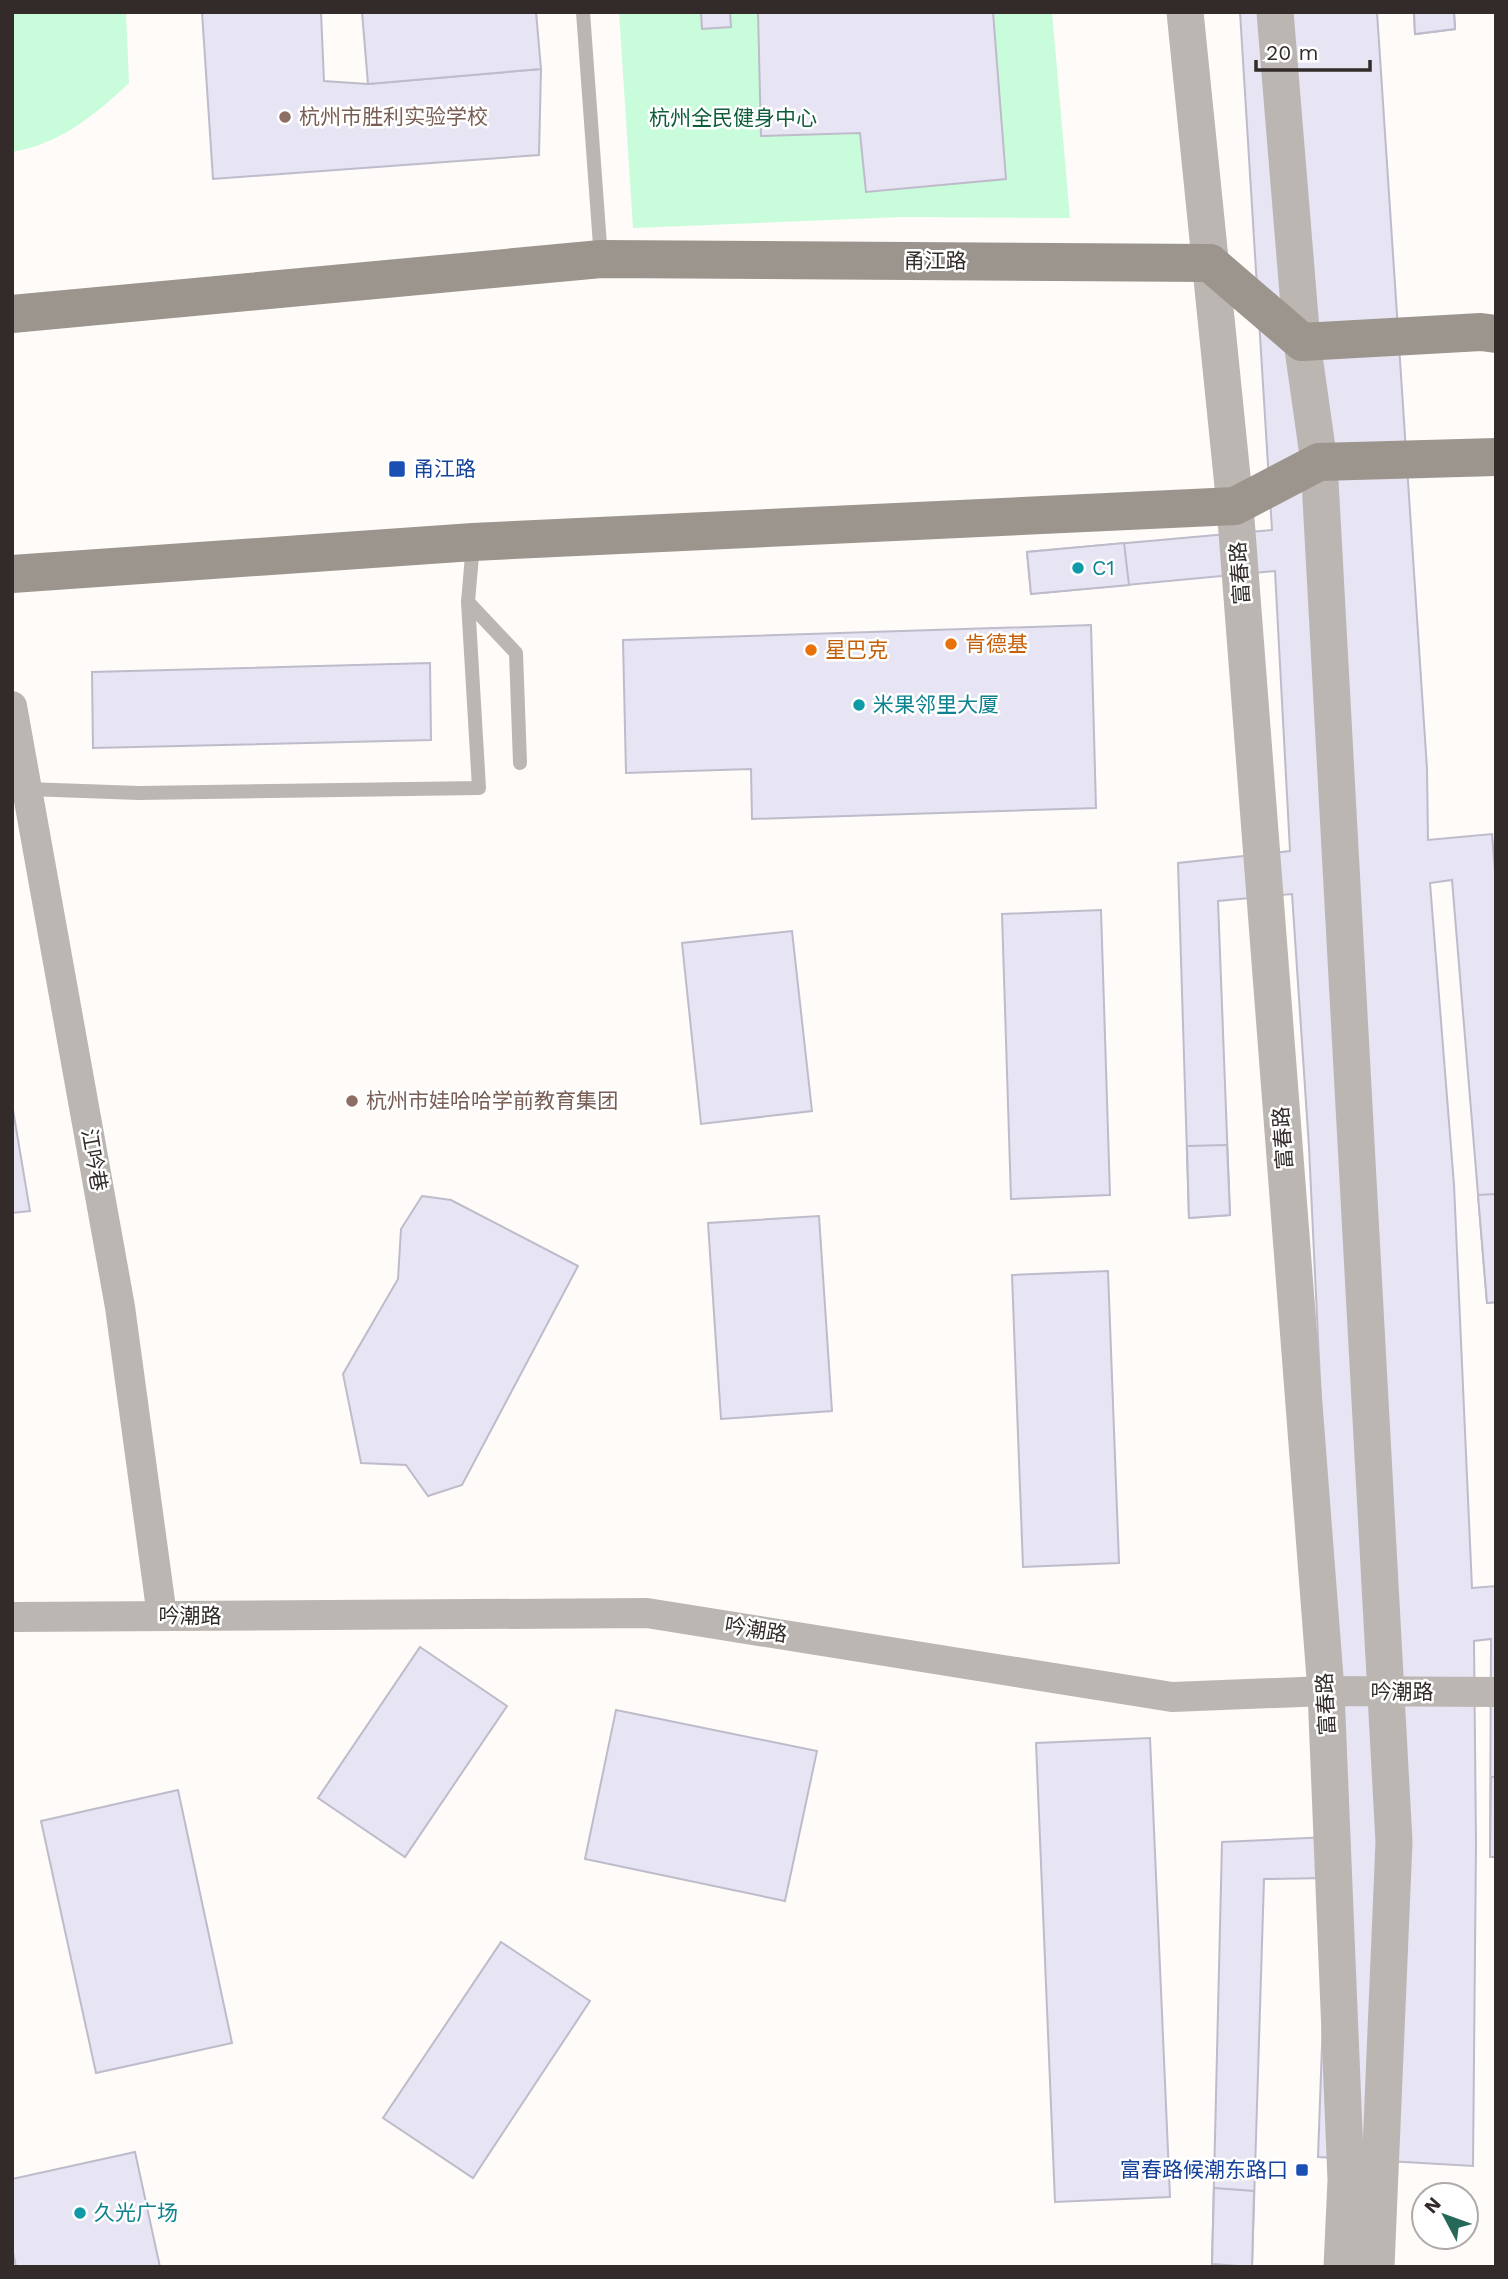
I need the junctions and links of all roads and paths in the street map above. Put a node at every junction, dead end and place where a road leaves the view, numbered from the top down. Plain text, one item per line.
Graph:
1 (583, 12) edge
2 (1185, 12) edge
3 (1275, 12) edge
4 (601, 259) junction
5 (1210, 263) junction
6 (12, 314) edge
7 (1488, 333) edge
8 (1302, 342) junction
9 (1496, 457) edge
10 (1319, 462) junction
11 (1235, 506) junction
12 (473, 542) junction
13 (12, 574) edge
14 (468, 602) junction
15 (12, 706) edge
16 (520, 762) dead end
17 (27, 789) junction
18 (162, 1616) junction
19 (12, 1617) edge
20 (1326, 1691) junction
21 (1386, 1692) junction
22 (1496, 1692) edge
23 (1342, 2267) edge
24 (1376, 2267) edge

1 - 4 lane
2 - 5 street, 富春路
3 - 8 street
4 - 5 main road, 甬江路
4 - 6 main road, 甬江路
5 - 8 main road
5 - 11 street, 富春路
7 - 8 main road
8 - 10 street
9 - 10 main road
10 - 11 main road
10 - 21 street
11 - 12 main road
11 - 20 street, 富春路
12 - 13 main road
12 - 14 lane
14 - 16 lane
14 - 17 lane
15 - 17 street, 江吟巷
17 - 18 street, 江吟巷
18 - 19 street, 吟潮路
18 - 20 street, 吟潮路
20 - 21 street, 吟潮路
20 - 23 street, 富春路
21 - 22 street, 吟潮路
21 - 24 street

